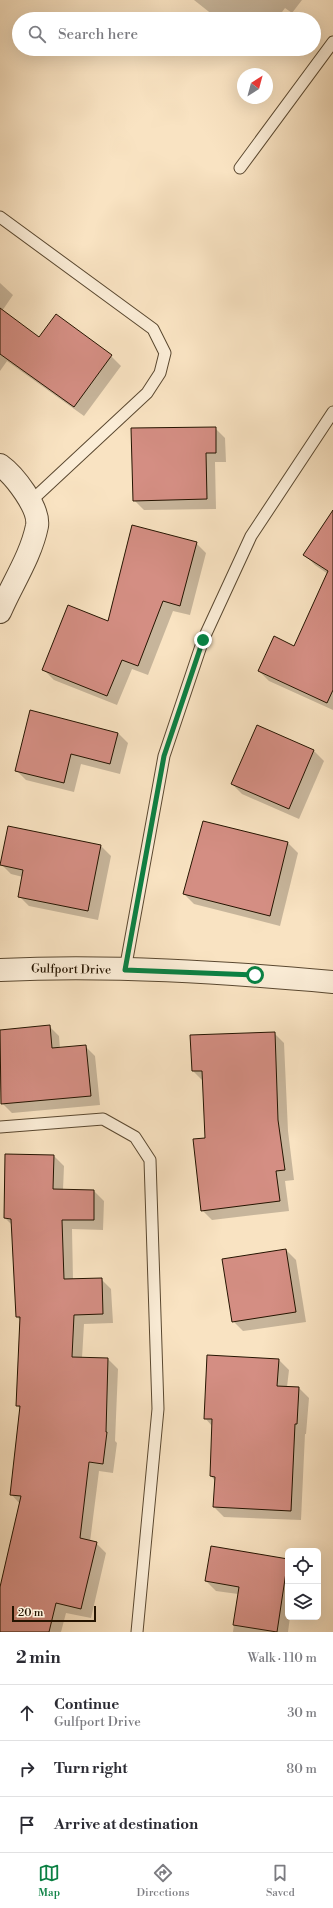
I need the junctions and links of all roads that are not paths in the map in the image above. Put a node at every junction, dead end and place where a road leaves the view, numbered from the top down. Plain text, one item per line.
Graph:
1 (333, 42) edge
2 (240, 168) dead end
3 (0, 217) edge
4 (333, 412) edge
5 (0, 464) edge
6 (31, 501) junction
7 (0, 612) edge
8 (0, 970) edge
9 (125, 970) junction
10 (333, 982) edge
11 (0, 1127) edge
12 (137, 1632) edge

1 - 2 lane
3 - 6 lane
4 - 9 lane
5 - 6 street
6 - 7 street
8 - 9 street, Gulfport Drive
9 - 10 street, Gulfport Drive
11 - 12 lane

